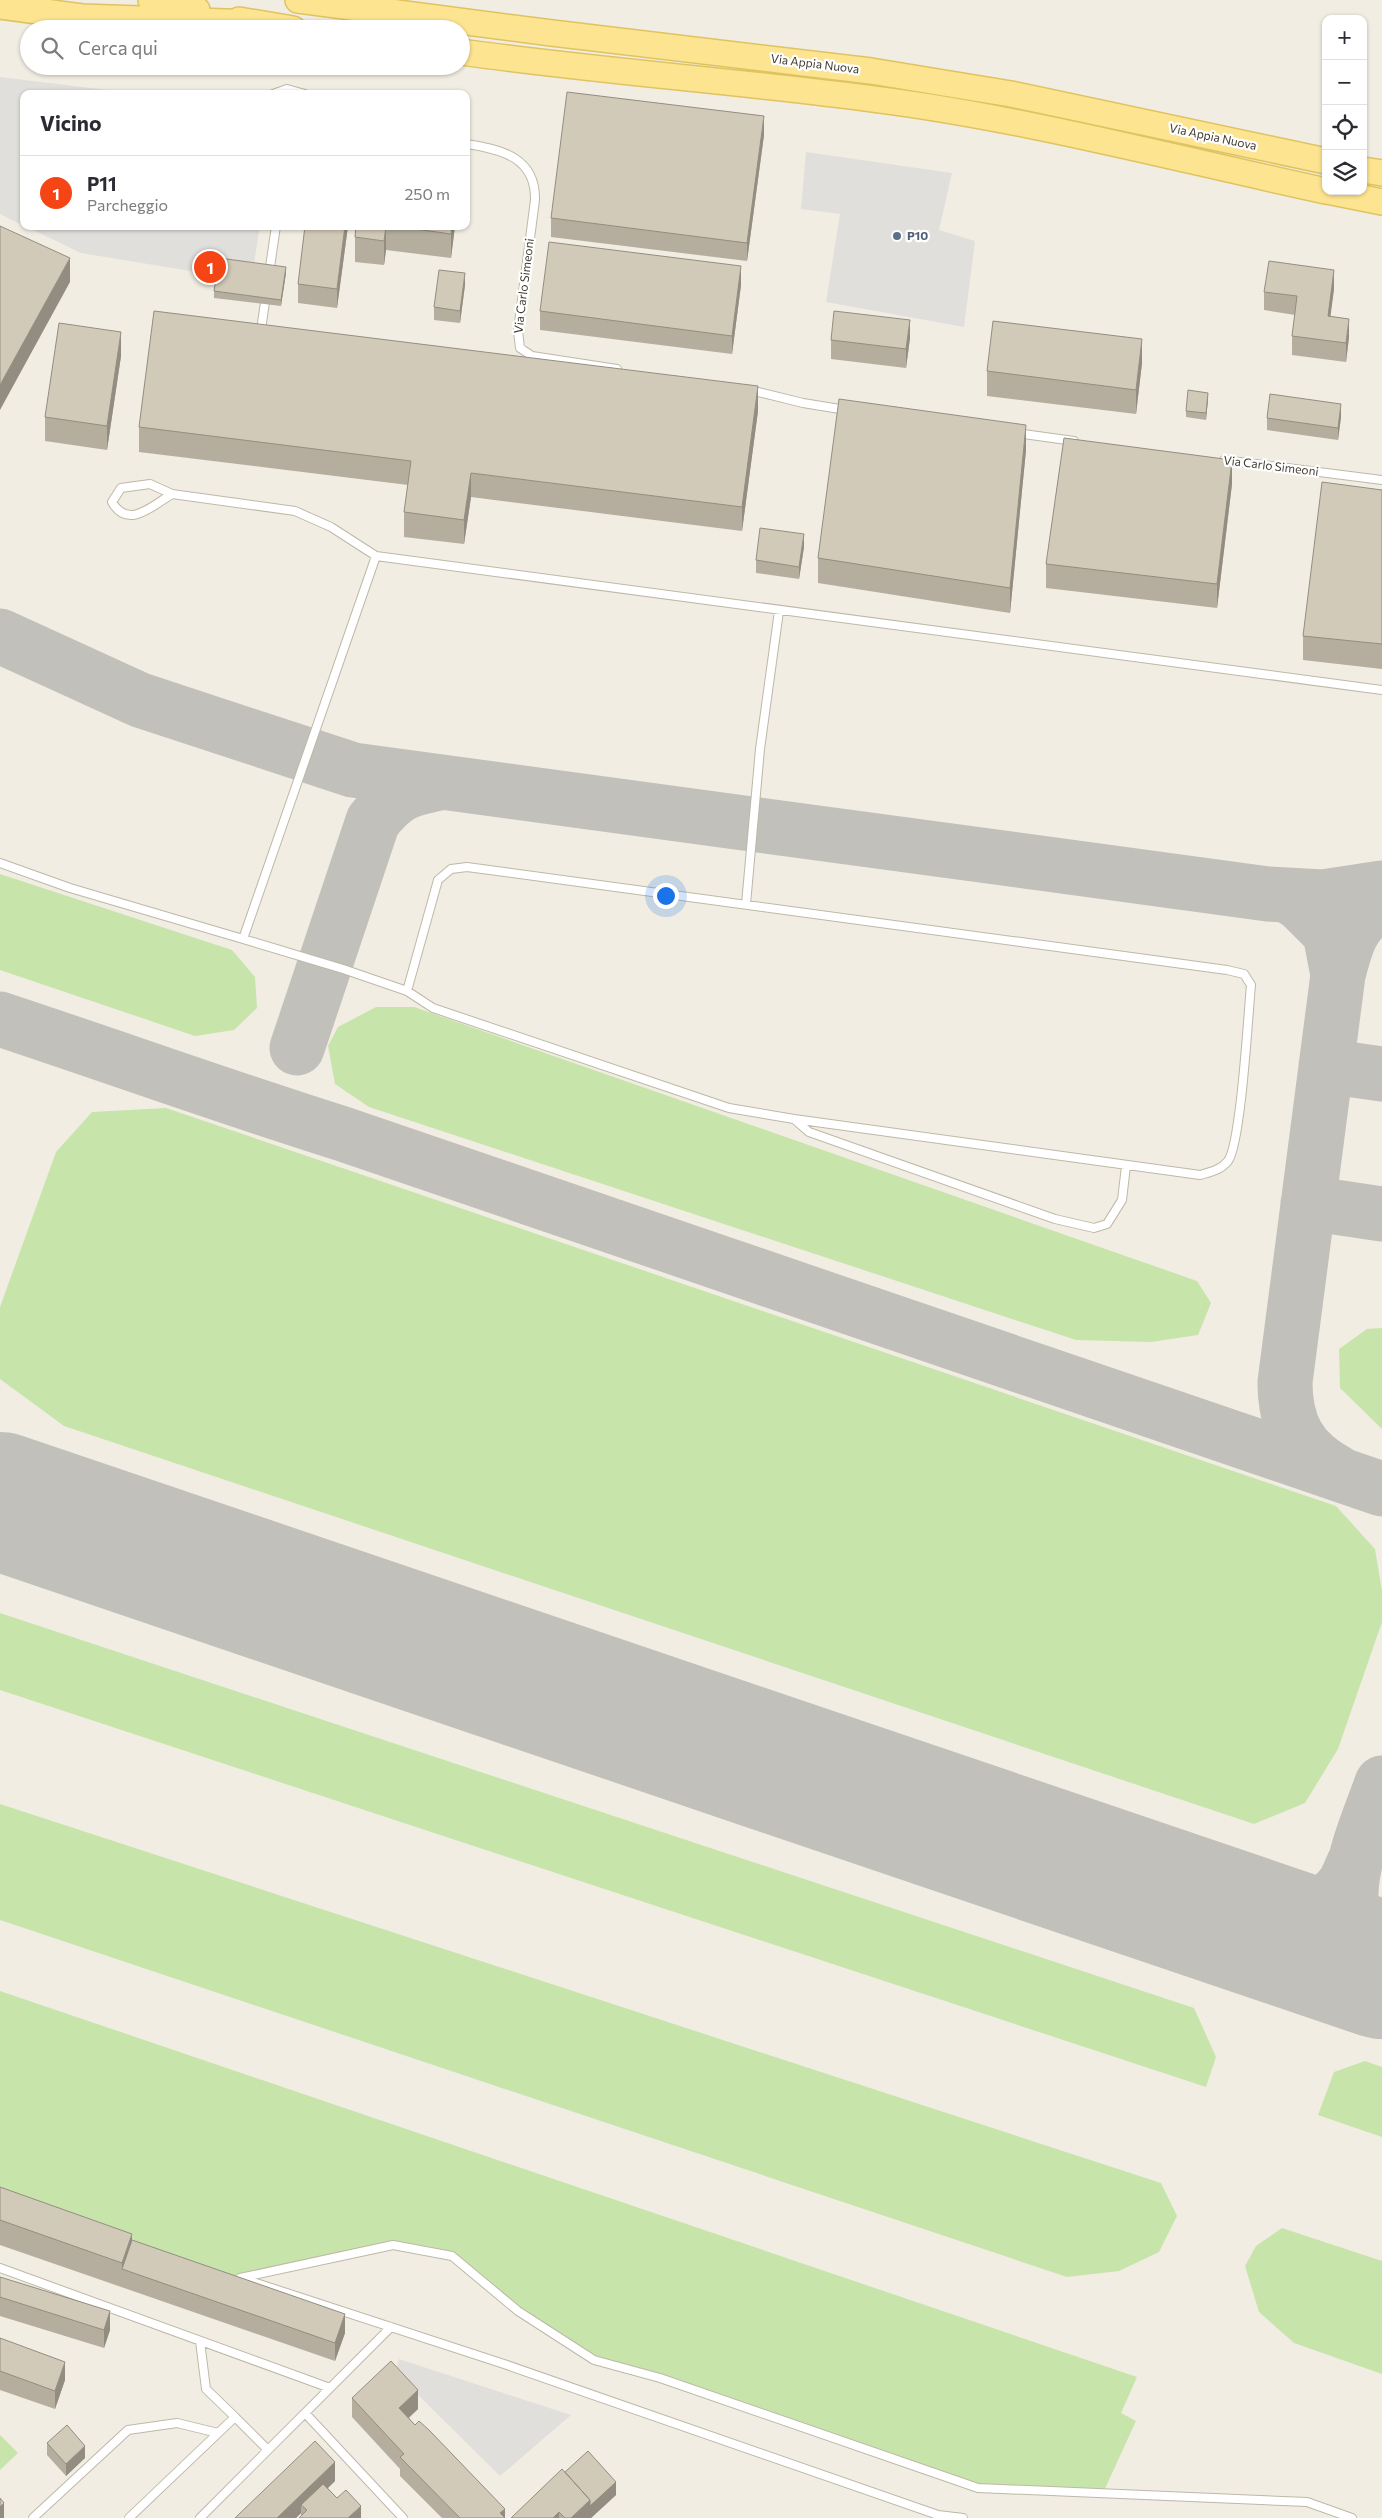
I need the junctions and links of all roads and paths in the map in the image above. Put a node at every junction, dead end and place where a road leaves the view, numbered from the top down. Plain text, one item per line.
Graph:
1 (151, 0) edge
2 (298, 0) edge
3 (0, 6) edge
4 (156, 20) edge
5 (238, 20) edge
6 (450, 20) edge
7 (470, 23) edge
8 (470, 53) edge
9 (470, 145) edge
10 (1322, 161) edge
11 (1367, 171) edge
12 (1382, 173) edge
13 (1322, 190) edge
14 (1346, 195) edge
15 (1382, 202) edge
16 (275, 230) edge
17 (262, 324) edge
18 (627, 370) edge
19 (742, 388) edge
20 (856, 411) edge
21 (1006, 432) edge
22 (1084, 442) edge
23 (1219, 459) edge
24 (1382, 480) edge
25 (172, 494) junction
26 (376, 556) junction
27 (779, 611) junction
28 (1382, 690) edge
29 (0, 863) edge
30 (746, 904) junction
31 (242, 939) junction
32 (407, 991) junction
33 (794, 1119) junction
34 (1126, 1166) junction
35 (0, 2268) edge
36 (231, 2274) edge
37 (240, 2278) junction
38 (391, 2327) junction
39 (200, 2341) junction
40 (330, 2388) junction
41 (305, 2413) junction
42 (235, 2417) junction
43 (218, 2434) junction
44 (268, 2450) junction
45 (33, 2518) edge
46 (129, 2518) edge
47 (200, 2518) edge
48 (403, 2518) edge
49 (963, 2518) edge
50 (1352, 2518) edge

1 - 5 main road
2 - 6 main road, Via Appia Nuova
3 - 4 main road
7 - 10 main road, Via Appia Nuova
8 - 13 main road
9 - 18 lane, Via Carlo Simeoni
11 - 12 main road
14 - 15 main road
16 - 17 lane
19 - 20 lane
21 - 22 lane
23 - 24 lane, Via Carlo Simeoni
25 - 25 lane
25 - 26 lane
26 - 27 lane
26 - 31 lane
27 - 28 lane
27 - 30 lane
29 - 31 lane
30 - 32 lane
30 - 34 lane
31 - 32 lane
32 - 33 lane
33 - 34 lane
33 - 34 lane
35 - 39 lane
36 - 37 lane
37 - 38 lane
37 - 50 lane
38 - 40 lane
38 - 49 lane
39 - 40 lane
39 - 42 lane
40 - 41 lane
41 - 44 lane
41 - 48 lane
42 - 43 lane
42 - 44 lane
43 - 45 lane
43 - 46 lane
44 - 47 lane

